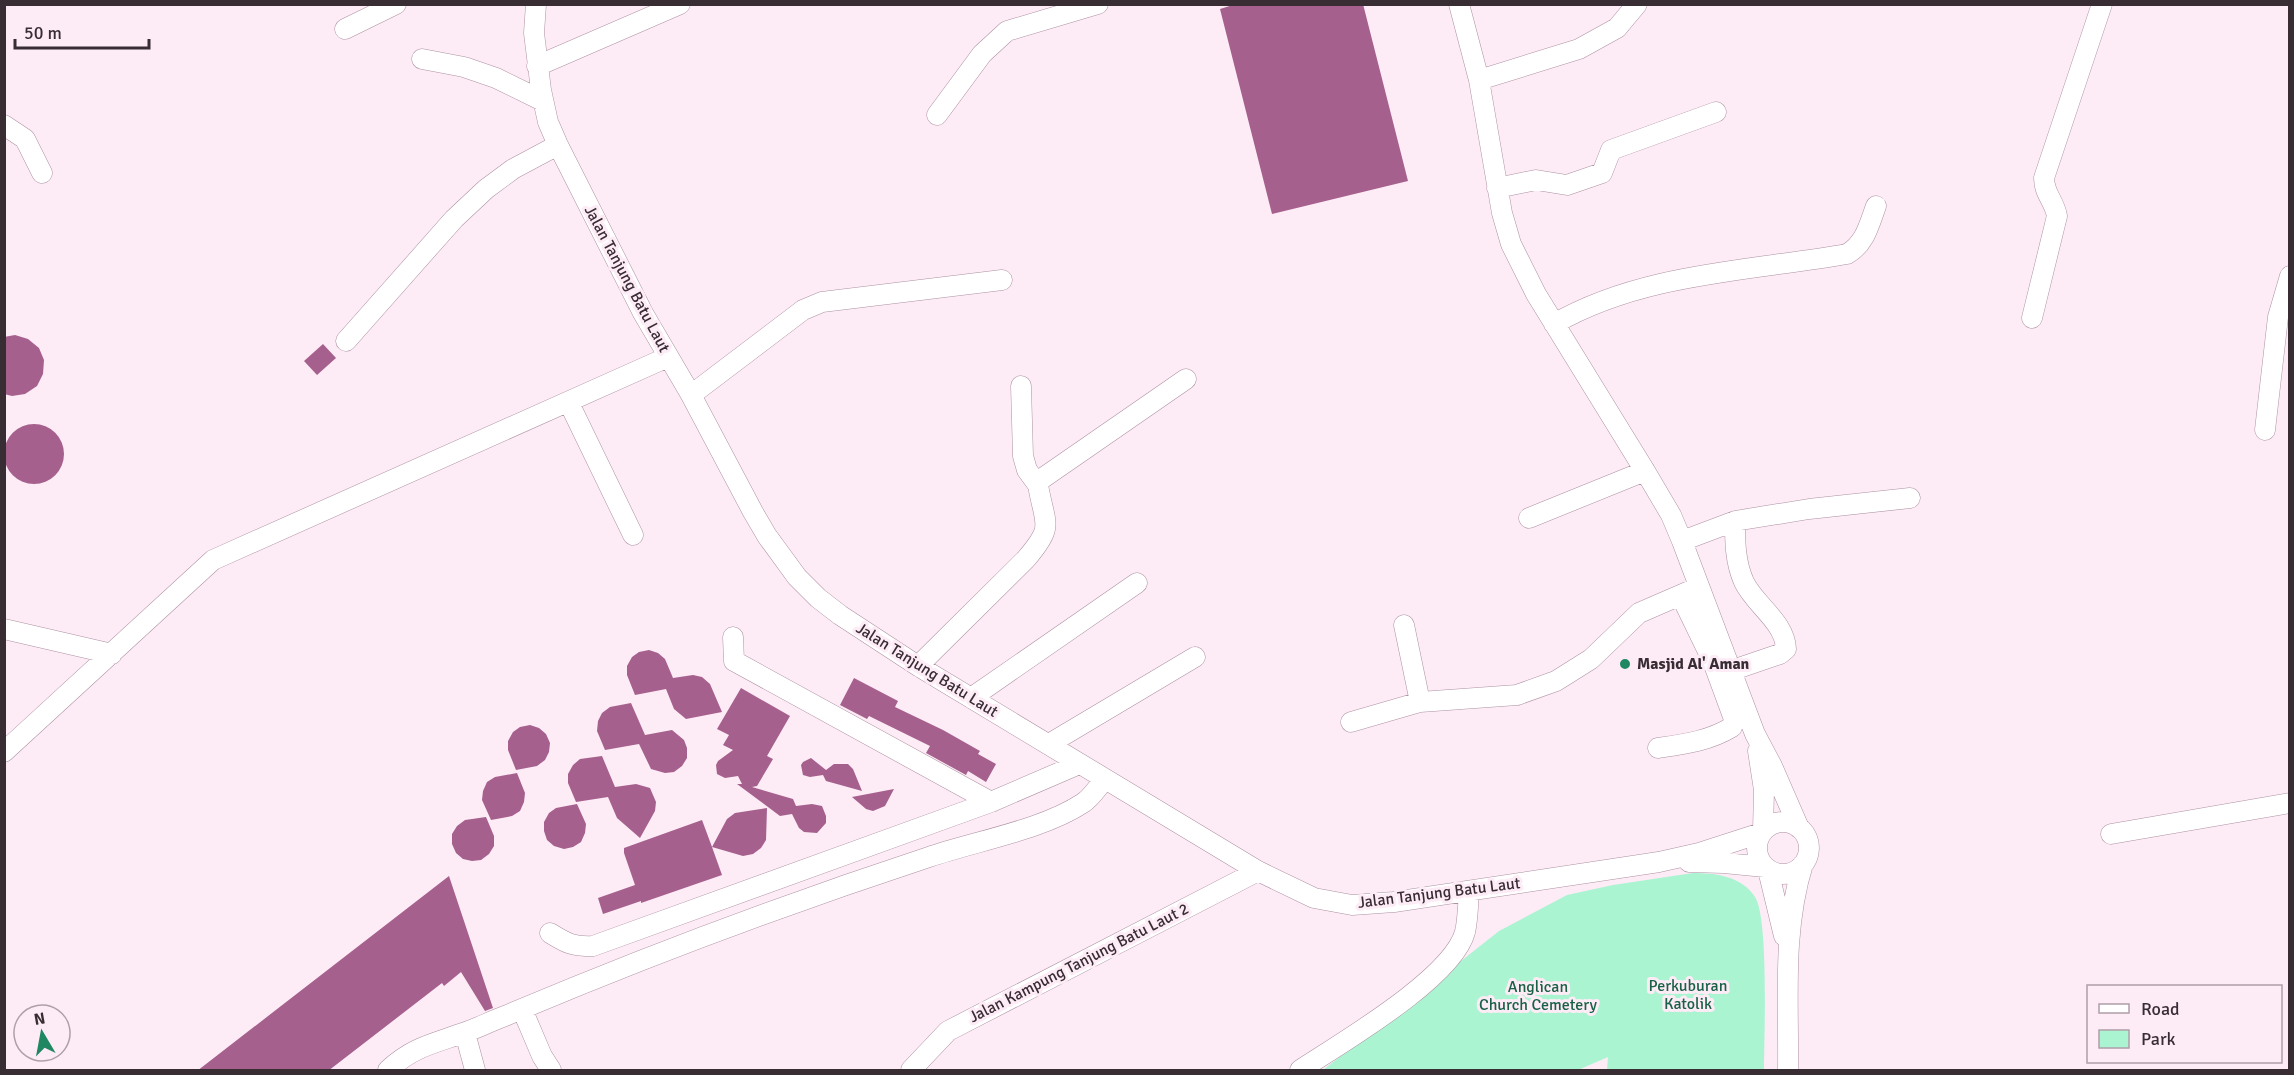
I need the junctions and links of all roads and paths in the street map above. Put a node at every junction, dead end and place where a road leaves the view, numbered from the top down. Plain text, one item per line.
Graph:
1 (396, 4) edge
2 (536, 4) edge
3 (680, 4) edge
4 (1098, 4) edge
5 (1460, 4) edge
6 (1637, 4) edge
7 (2102, 4) edge
8 (345, 29) dead end
9 (422, 58) dead end
10 (537, 66) junction
11 (1479, 80) junction
12 (543, 101) junction
13 (1716, 112) dead end
14 (937, 115) dead end
15 (4, 125) edge
16 (558, 145) junction
17 (42, 173) dead end
18 (1497, 188) junction
19 (1876, 206) dead end
20 (2289, 276) edge
21 (1002, 280) dead end
22 (2032, 318) dead end
23 (1554, 324) junction
24 (346, 341) dead end
25 (668, 357) junction
26 (1185, 379) dead end
27 (1021, 386) dead end
28 (691, 395) junction
29 (569, 403) junction
30 (2265, 430) dead end
31 (1645, 471) junction
32 (1038, 485) junction
33 (1910, 498) dead end
34 (1529, 518) dead end
35 (1735, 521) junction
36 (633, 535) dead end
37 (1682, 541) junction
38 (1137, 583) dead end
39 (1700, 587) junction
40 (1681, 596) junction
41 (1404, 625) dead end
42 (4, 628) edge
43 (733, 637) dead end
44 (112, 654) junction
45 (1195, 657) dead end
46 (918, 666) junction
47 (1731, 671) junction
48 (970, 698) junction
49 (1420, 702) junction
50 (1351, 722) dead end
51 (1755, 734) junction
52 (1049, 744) junction
53 (1658, 748) dead end
54 (4, 752) edge
55 (1079, 764) junction
56 (1104, 780) junction
57 (991, 802) junction
58 (2289, 803) edge
59 (1799, 828) junction
60 (1762, 832) junction
61 (2111, 834) dead end
62 (1659, 862) junction
63 (1803, 864) junction
64 (1767, 868) junction
65 (1257, 871) junction
66 (1469, 891) junction
67 (550, 933) dead end
68 (1788, 960) junction
69 (522, 1009) junction
70 (465, 1032) junction
71 (387, 1071) edge
72 (476, 1071) edge
73 (550, 1071) edge
74 (911, 1071) edge
75 (1300, 1071) edge
76 (1788, 1071) edge

1 - 8 street
2 - 10 street, Jalan Tanjung Batu Laut
3 - 10 street
4 - 14 street
5 - 11 street
6 - 11 street
7 - 22 street
9 - 12 street
10 - 12 street, Jalan Tanjung Batu Laut
11 - 18 street
12 - 16 street, Jalan Tanjung Batu Laut
13 - 18 street
15 - 17 street
16 - 24 street
16 - 25 street, Jalan Tanjung Batu Laut
18 - 23 street
19 - 23 street
20 - 30 street
21 - 28 street
23 - 31 street
25 - 28 street, Jalan Tanjung Batu Laut
25 - 29 street
26 - 32 street
27 - 32 street
28 - 46 street, Jalan Tanjung Batu Laut
29 - 36 street
29 - 44 street
31 - 34 street
31 - 37 street
32 - 46 street
33 - 35 street
35 - 37 street
35 - 47 street
37 - 39 street
38 - 48 street
39 - 40 street
39 - 47 street
40 - 49 street
40 - 53 street
41 - 49 street
42 - 44 street
43 - 57 street
44 - 54 street
45 - 52 street
46 - 48 street, Jalan Tanjung Batu Laut
47 - 51 street
48 - 52 street, Jalan Tanjung Batu Laut
49 - 50 street
51 - 59 street
51 - 60 street
52 - 55 street, Jalan Tanjung Batu Laut
55 - 56 street, Jalan Tanjung Batu Laut
55 - 57 street
56 - 65 street, Jalan Tanjung Batu Laut
56 - 69 street
57 - 67 street
58 - 61 street
59 - 60 street
59 - 63 street
60 - 62 street, Jalan Tanjung Batu Laut
60 - 64 street
62 - 64 street, Jalan Tanjung Batu Laut
62 - 66 street, Jalan Tanjung Batu Laut
63 - 64 street
63 - 68 street
64 - 68 street
65 - 66 street, Jalan Tanjung Batu Laut
65 - 74 street, Jalan Kampung Tanjung Batu Laut 2
66 - 75 street
68 - 76 street
69 - 70 street
69 - 73 street
70 - 71 street
70 - 72 street

